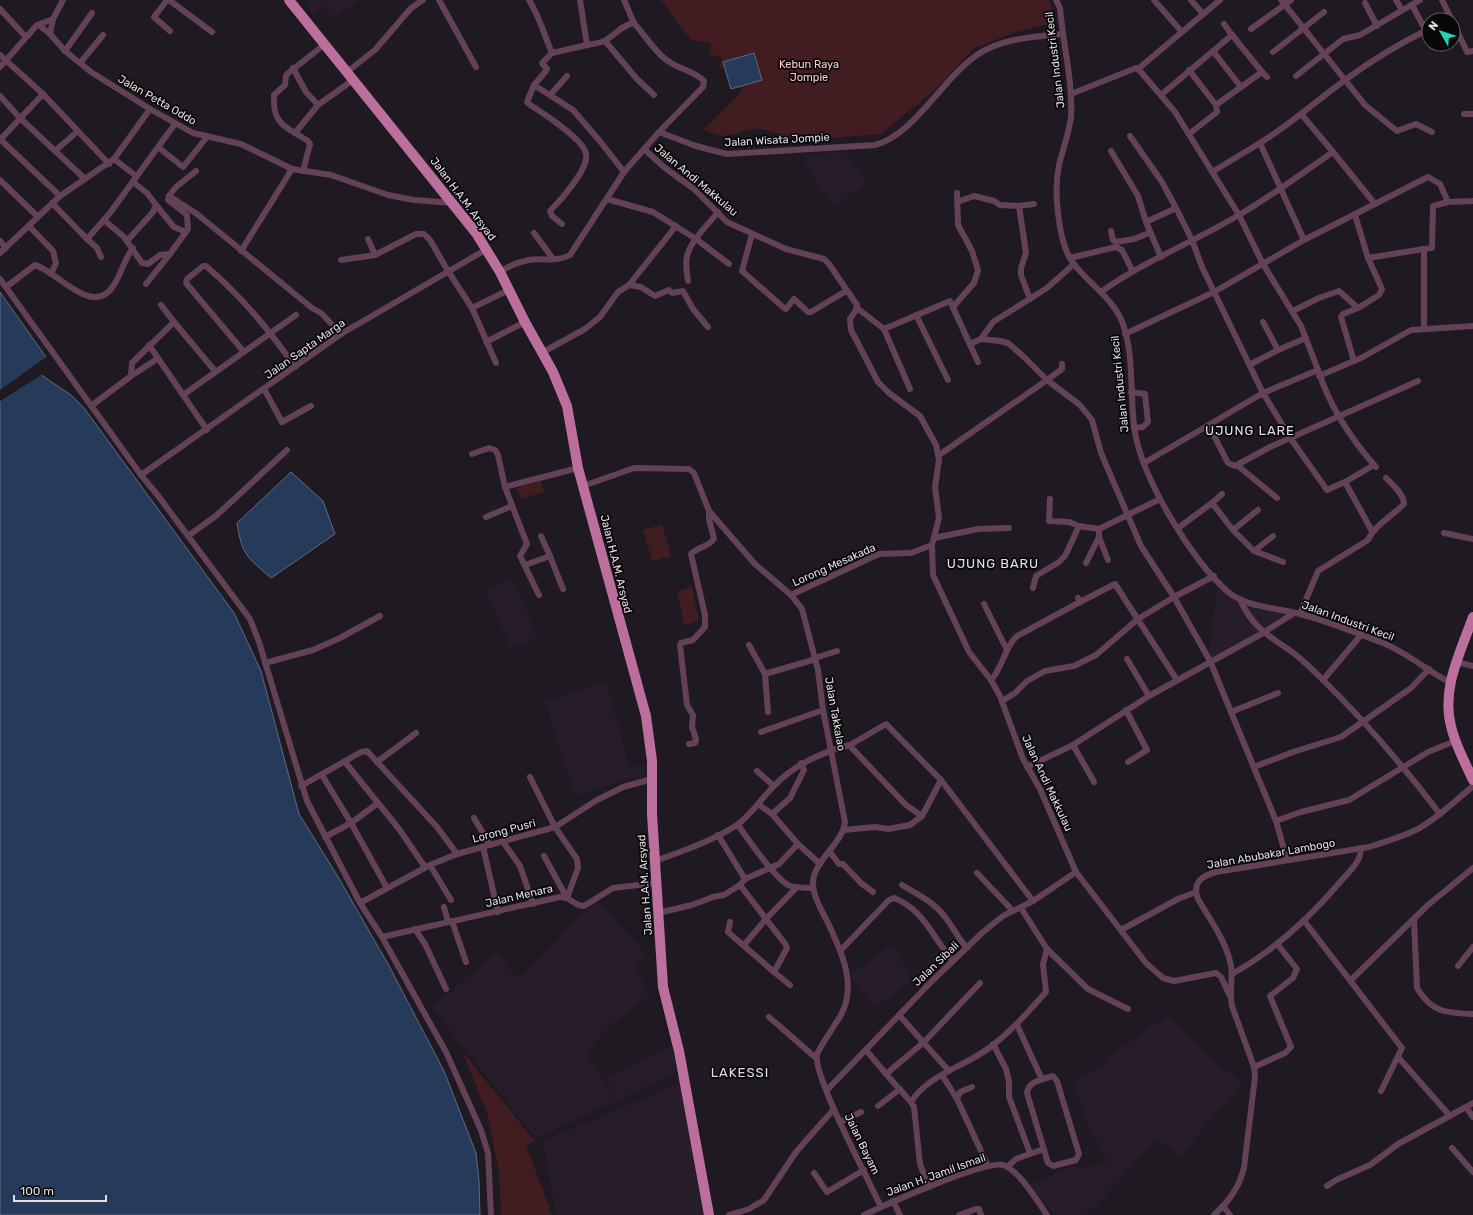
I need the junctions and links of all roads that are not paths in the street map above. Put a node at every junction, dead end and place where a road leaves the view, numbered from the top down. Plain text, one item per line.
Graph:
1 (63, 0) edge
2 (168, 0) edge
3 (289, 0) edge
4 (422, 0) edge
5 (439, 0) edge
6 (529, 0) edge
7 (580, 0) edge
8 (624, 0) edge
9 (1056, 0) edge
10 (1154, 0) edge
11 (1190, 0) edge
12 (1220, 0) edge
13 (1291, 0) edge
14 (1396, 0) edge
15 (1420, 0) edge
16 (1442, 0) edge
17 (1283, 2) edge
18 (1365, 3) dead end
19 (1412, 5) junction
20 (0, 9) edge
21 (1402, 10) junction
22 (1324, 12) dead end
23 (1447, 12) edge
24 (92, 13) dead end
25 (1204, 14) junction
26 (53, 19) junction
27 (1421, 20) edge
28 (634, 22) junction
29 (1224, 24) dead end
30 (39, 25) junction
31 (1377, 26) junction
32 (1252, 29) dead end
33 (1303, 29) junction
34 (170, 31) dead end
35 (212, 32) dead end
36 (1182, 32) junction
37 (1421, 33) edge
38 (50, 34) junction
39 (1062, 34) junction
40 (103, 35) dead end
41 (1232, 35) junction
42 (26, 37) junction
43 (1461, 40) edge
44 (605, 41) junction
45 (325, 44) junction
46 (587, 46) junction
47 (1213, 50) junction
48 (65, 51) junction
49 (1473, 51) edge
50 (1273, 52) dead end
51 (552, 53) junction
52 (1323, 53) junction
53 (0, 55) edge
54 (7, 60) junction
55 (80, 63) junction
56 (0, 67) edge
57 (476, 67) dead end
58 (293, 68) junction
59 (1138, 69) junction
60 (1189, 70) junction
61 (1262, 72) junction
62 (350, 76) junction
63 (567, 76) dead end
64 (1296, 76) dead end
65 (1267, 77) dead end
66 (1345, 80) junction
67 (534, 85) junction
68 (1241, 87) junction
69 (43, 94) junction
70 (1071, 94) junction
71 (550, 95) junction
72 (654, 95) dead end
73 (1161, 95) junction
74 (0, 96) edge
75 (318, 105) junction
76 (1216, 105) junction
77 (150, 109) junction
78 (1464, 114) dead end
79 (1473, 114) edge
80 (1302, 115) junction
81 (20, 118) junction
82 (175, 124) junction
83 (78, 130) junction
84 (659, 132) junction
85 (1432, 132) dead end
86 (295, 133) junction
87 (1189, 134) junction
88 (1130, 136) dead end
89 (207, 137) junction
90 (0, 139) edge
91 (1260, 143) junction
92 (158, 147) junction
93 (644, 149) junction
94 (56, 150) junction
95 (1111, 150) dead end
96 (1333, 152) junction
97 (112, 162) junction
98 (292, 169) junction
99 (196, 171) dead end
100 (303, 171) junction
101 (624, 172) junction
102 (1212, 172) junction
103 (136, 176) junction
104 (85, 179) junction
105 (0, 180) edge
106 (133, 182) junction
107 (1281, 189) junction
108 (957, 193) dead end
109 (60, 196) junction
110 (169, 196) junction
111 (607, 199) junction
112 (1473, 201) edge
113 (957, 202) junction
114 (1448, 202) junction
115 (52, 203) junction
116 (453, 203) junction
117 (1034, 204) dead end
118 (1375, 204) junction
119 (156, 205) junction
120 (1019, 206) junction
121 (1176, 208) junction
122 (718, 212) junction
123 (1239, 215) junction
124 (1355, 215) junction
125 (38, 217) junction
126 (104, 220) junction
127 (1146, 222) junction
128 (562, 224) dead end
129 (29, 226) junction
130 (676, 226) junction
131 (1111, 231) dead end
132 (186, 232) junction
133 (1149, 233) junction
134 (534, 234) dead end
135 (752, 234) junction
136 (87, 239) junction
137 (368, 239) dead end
138 (696, 239) junction
139 (1192, 240) junction
140 (1304, 240) junction
141 (0, 241) edge
142 (127, 241) junction
143 (6, 248) junction
144 (133, 248) junction
145 (487, 249) junction
146 (1424, 249) junction
147 (241, 251) junction
148 (0, 253) edge
149 (170, 254) junction
150 (376, 255) junction
151 (101, 257) dead end
152 (1161, 257) junction
153 (1368, 258) junction
154 (553, 259) junction
155 (342, 260) dead end
156 (1072, 261) junction
157 (729, 264) dead end
158 (1263, 264) junction
159 (1132, 270) junction
160 (448, 271) junction
161 (500, 272) junction
162 (51, 274) junction
163 (0, 279) edge
164 (688, 282) dead end
165 (146, 284) dead end
166 (629, 286) junction
167 (6, 287) junction
168 (509, 290) junction
169 (846, 291) junction
170 (1101, 292) junction
171 (1214, 292) junction
172 (1030, 299) junction
173 (161, 305) dead end
174 (953, 307) junction
175 (472, 308) junction
176 (857, 308) junction
177 (1358, 308) junction
178 (1293, 312) junction
179 (296, 315) dead end
180 (916, 315) junction
181 (174, 322) junction
182 (525, 322) junction
183 (1263, 322) dead end
184 (708, 326) dead end
185 (1473, 326) edge
186 (1424, 328) junction
187 (884, 329) junction
188 (271, 333) junction
189 (341, 334) junction
190 (1125, 334) junction
191 (1306, 338) junction
192 (981, 339) junction
193 (486, 342) junction
194 (970, 344) junction
195 (149, 345) junction
196 (1278, 350) junction
197 (244, 352) junction
198 (543, 352) junction
199 (157, 359) junction
200 (1354, 361) junction
201 (978, 362) dead end
202 (496, 363) dead end
203 (1062, 364) dead end
204 (1251, 364) junction
205 (295, 367) junction
206 (215, 371) junction
207 (1318, 373) junction
208 (131, 376) junction
209 (948, 380) dead end
210 (1047, 380) junction
211 (1418, 381) dead end
212 (264, 389) junction
213 (910, 389) dead end
214 (1131, 392) junction
215 (1264, 393) junction
216 (183, 394) junction
217 (91, 406) junction
218 (311, 406) dead end
219 (1338, 418) junction
220 (1209, 426) junction
221 (1134, 428) junction
222 (207, 430) junction
223 (1291, 438) junction
224 (287, 450) dead end
225 (472, 454) dead end
226 (939, 455) junction
227 (1144, 463) junction
228 (1237, 465) junction
229 (578, 468) junction
230 (141, 475) junction
231 (1386, 478) dead end
232 (1345, 482) junction
233 (505, 486) junction
234 (583, 486) junction
235 (1222, 494) dead end
236 (1277, 498) dead end
237 (1050, 499) dead end
238 (1160, 499) junction
239 (1212, 503) junction
240 (512, 506) junction
241 (1258, 510) dead end
242 (709, 511) junction
243 (1128, 515) junction
244 (486, 517) dead end
245 (1079, 526) junction
246 (1008, 528) dead end
247 (1178, 528) junction
248 (1099, 529) junction
249 (1233, 530) junction
250 (1372, 531) junction
251 (1444, 534) dead end
252 (188, 536) junction
253 (542, 536) dead end
254 (1273, 536) dead end
255 (1099, 537) junction
256 (934, 538) junction
257 (1473, 539) edge
258 (932, 545) junction
259 (1254, 551) junction
260 (550, 556) junction
261 (1108, 560) dead end
262 (1283, 562) dead end
263 (1086, 563) dead end
264 (525, 565) junction
265 (1214, 576) junction
266 (1033, 588) dead end
267 (563, 589) dead end
268 (539, 594) dead end
269 (791, 595) junction
270 (1174, 597) junction
271 (1240, 599) junction
272 (984, 604) dead end
273 (1297, 613) junction
274 (380, 616) dead end
275 (1473, 617) edge
276 (1138, 619) junction
277 (1263, 633) junction
278 (1362, 635) junction
279 (749, 644) dead end
280 (1007, 650) junction
281 (837, 651) dead end
282 (815, 659) junction
283 (1127, 659) dead end
284 (1210, 661) junction
285 (265, 662) junction
286 (1457, 662) junction
287 (1473, 666) edge
288 (1429, 669) junction
289 (765, 674) junction
290 (991, 680) junction
291 (1177, 680) junction
292 (1323, 680) junction
293 (1451, 683) junction
294 (1278, 693) dead end
295 (1149, 696) junction
296 (1002, 701) junction
297 (823, 710) junction
298 (1126, 710) junction
299 (768, 712) dead end
300 (1231, 712) junction
301 (1364, 721) junction
302 (761, 732) dead end
303 (416, 733) dead end
304 (1455, 741) junction
305 (689, 744) dead end
306 (850, 745) junction
307 (1073, 745) junction
308 (831, 750) junction
309 (345, 762) junction
310 (377, 762) junction
311 (1128, 762) dead end
312 (801, 763) junction
313 (1402, 766) junction
314 (1027, 767) junction
315 (1254, 767) junction
316 (757, 771) dead end
317 (322, 775) junction
318 (530, 777) dead end
319 (652, 779) junction
320 (941, 780) junction
321 (1473, 780) edge
322 (1094, 782) dead end
323 (301, 786) junction
324 (774, 786) junction
325 (1473, 786) edge
326 (378, 803) junction
327 (758, 804) junction
328 (772, 814) junction
329 (1440, 814) junction
330 (922, 816) junction
331 (474, 818) dead end
332 (1276, 820) junction
333 (351, 823) junction
334 (738, 824) junction
335 (555, 827) junction
336 (844, 830) junction
337 (718, 835) junction
338 (325, 837) junction
339 (503, 842) junction
340 (798, 844) junction
341 (487, 846) junction
342 (1362, 848) junction
343 (830, 852) junction
344 (457, 854) junction
345 (544, 856) dead end
346 (1287, 860) junction
347 (655, 861) junction
348 (820, 864) junction
349 (428, 866) junction
350 (772, 868) junction
351 (1473, 868) edge
352 (1076, 872) junction
353 (977, 873) dead end
354 (745, 879) junction
355 (656, 882) junction
356 (740, 885) junction
357 (902, 885) dead end
358 (797, 887) junction
359 (387, 888) junction
360 (813, 888) junction
361 (873, 892) dead end
362 (1196, 892) junction
363 (567, 898) junction
364 (451, 900) dead end
365 (1034, 901) junction
366 (360, 903) junction
367 (533, 904) junction
368 (444, 907) dead end
369 (1021, 908) junction
370 (1014, 911) junction
371 (498, 912) junction
372 (658, 913) junction
373 (766, 919) junction
374 (1414, 920) junction
375 (450, 922) junction
376 (730, 922) dead end
377 (1305, 922) junction
378 (415, 929) junction
379 (1121, 930) junction
380 (382, 938) junction
381 (744, 945) junction
382 (1278, 945) junction
383 (967, 948) junction
384 (1473, 948) edge
385 (1047, 949) junction
386 (841, 950) junction
387 (953, 961) junction
388 (466, 962) dead end
389 (1458, 966) dead end
390 (774, 972) junction
391 (1232, 974) junction
392 (1351, 980) junction
393 (980, 983) dead end
394 (790, 985) dead end
395 (446, 989) dead end
396 (1230, 996) junction
397 (1128, 1009) dead end
398 (1473, 1014) edge
399 (899, 1015) junction
400 (769, 1016) dead end
401 (1017, 1025) junction
402 (924, 1042) junction
403 (994, 1044) junction
404 (866, 1050) junction
405 (1398, 1057) junction
406 (816, 1058) junction
407 (1254, 1067) junction
408 (950, 1071) junction
409 (886, 1074) junction
410 (942, 1075) junction
411 (1040, 1075) dead end
412 (972, 1087) dead end
413 (900, 1089) junction
414 (827, 1090) junction
415 (1381, 1090) dead end
416 (957, 1099) junction
417 (912, 1102) junction
418 (1473, 1103) edge
419 (878, 1106) dead end
420 (1466, 1107) junction
421 (834, 1108) junction
422 (861, 1112) dead end
423 (1450, 1116) junction
424 (1473, 1117) edge
425 (840, 1122) junction
426 (1452, 1148) dead end
427 (1044, 1149) junction
428 (1030, 1153) junction
429 (988, 1166) junction
430 (1007, 1167) junction
431 (864, 1170) junction
432 (1473, 1172) edge
433 (814, 1173) dead end
434 (1326, 1186) dead end
435 (929, 1188) junction
436 (893, 1201) junction
437 (1223, 1206) junction
438 (881, 1207) junction
439 (491, 1215) edge
440 (709, 1215) edge
441 (729, 1215) edge
442 (864, 1215) edge
443 (900, 1215) edge
444 (959, 1215) edge
445 (981, 1215) edge
446 (1047, 1215) edge
447 (1214, 1215) edge
448 (1230, 1215) edge

1 - 26 street
2 - 34 street
2 - 35 street
3 - 45 highway, Jalan H.A.M. Arsyad
4 - 62 street
5 - 57 street
6 - 51 street
7 - 46 street
8 - 28 street
9 - 39 street, Jalan Industri Kecil
10 - 36 street
11 - 25 street
12 - 25 street
13 - 17 street
14 - 21 street
15 - 19 street
16 - 23 street
17 - 32 street
17 - 33 street
18 - 31 street
19 - 21 street
19 - 27 street
20 - 42 street
21 - 31 street
22 - 33 street
24 - 48 street
25 - 36 street
26 - 30 street
26 - 38 street
28 - 44 street
28 - 84 street
29 - 41 street
30 - 38 street, Jalan Petta Oddo
30 - 42 street
31 - 52 street
33 - 50 street
33 - 52 street
36 - 59 street
37 - 66 street
38 - 48 street, Jalan Petta Oddo
39 - 70 street, Jalan Industri Kecil
39 - 84 street, Jalan Wisata Jompie
40 - 55 street
41 - 47 street
41 - 61 street
42 - 54 street
43 - 49 street
44 - 46 street
44 - 72 street
45 - 58 street
45 - 62 highway, Jalan H.A.M. Arsyad
46 - 51 street
47 - 60 street
47 - 68 street
48 - 55 street, Jalan Petta Oddo
51 - 67 street
52 - 64 street
52 - 66 street
53 - 54 street
54 - 56 street
54 - 69 street
55 - 77 street, Jalan Petta Oddo
58 - 75 street
58 - 86 street
59 - 70 street
59 - 73 street
60 - 73 street
60 - 76 street
61 - 65 street
61 - 68 street
62 - 75 street
62 - 116 highway, Jalan H.A.M. Arsyad
63 - 71 street
66 - 80 street
66 - 85 street
67 - 71 street
67 - 128 street
68 - 76 street
69 - 81 street
69 - 83 street
70 - 156 street, Jalan Industri Kecil
71 - 101 street
73 - 87 street
74 - 81 street
75 - 86 street
76 - 87 street
77 - 82 street, Jalan Petta Oddo
77 - 97 street
78 - 79 street
80 - 91 street
80 - 96 street
81 - 90 street
81 - 94 street
82 - 89 street, Jalan Petta Oddo
82 - 92 street
83 - 94 street
83 - 97 street
84 - 93 street
86 - 100 street
87 - 102 street
88 - 121 street
89 - 92 street
89 - 98 street, Jalan Petta Oddo
90 - 109 street
91 - 102 street
91 - 107 street
92 - 103 street
93 - 101 street
93 - 122 street, Jalan Andi Makkulau
94 - 104 street
95 - 127 street
96 - 107 street
96 - 118 street
97 - 103 street
97 - 104 street
98 - 100 street, Jalan Petta Oddo
98 - 147 street
99 - 110 street
100 - 116 street, Jalan Petta Oddo
101 - 111 street
102 - 123 street
103 - 106 street
104 - 109 street
105 - 125 street
106 - 119 street
106 - 126 street
107 - 123 street
107 - 140 street
108 - 113 street
109 - 115 street
110 - 132 street
110 - 147 street
111 - 130 street
111 - 154 street
112 - 114 street
113 - 120 street
113 - 174 street
114 - 118 street
114 - 146 street
115 - 125 street
115 - 136 street
116 - 145 highway, Jalan H.A.M. Arsyad
117 - 120 street
118 - 124 street
119 - 132 street
119 - 142 street
120 - 172 street
121 - 127 street
121 - 139 street
122 - 135 street, Jalan Andi Makkulau
122 - 138 street
123 - 139 street
123 - 158 street
124 - 140 street
124 - 153 street
125 - 129 street
126 - 136 street
126 - 142 street
127 - 133 street
129 - 143 street
129 - 162 street
130 - 138 street
130 - 166 street
131 - 133 street
132 - 149 street
133 - 152 street
134 - 154 street
135 - 169 street, Jalan Andi Makkulau
135 - 169 street
136 - 151 street
137 - 150 street
138 - 157 street
138 - 164 street
139 - 152 street
139 - 171 street
140 - 158 street
141 - 143 street
142 - 144 street
143 - 148 street
144 - 149 street
144 - 162 street
145 - 160 street, Jalan Sapta Marga
145 - 161 highway, Jalan H.A.M. Arsyad
146 - 153 street
146 - 186 street
147 - 189 street
149 - 165 street
150 - 155 street
150 - 160 street
152 - 159 street
153 - 177 street
154 - 161 street
156 - 159 street
156 - 170 street, Jalan Industri Kecil
156 - 172 street
158 - 171 street
158 - 178 street
159 - 170 street
160 - 175 street
160 - 189 street, Jalan Sapta Marga
161 - 168 highway, Jalan H.A.M. Arsyad
162 - 167 street
163 - 167 street
166 - 184 street
166 - 198 street
167 - 217 street
168 - 175 street
168 - 182 highway, Jalan H.A.M. Arsyad
169 - 176 street, Jalan Andi Makkulau
170 - 190 street, Jalan Industri Kecil
171 - 190 street
171 - 204 street
172 - 192 street
173 - 181 street
174 - 180 street
174 - 194 street
175 - 193 street
176 - 187 street
176 - 226 street, Jalan Andi Makkulau
177 - 178 street
177 - 200 street
178 - 191 street
179 - 188 street
180 - 187 street
180 - 209 street
181 - 195 street
181 - 206 street
182 - 193 street
182 - 198 highway, Jalan H.A.M. Arsyad
183 - 196 street
185 - 186 street
186 - 200 street
187 - 213 street
188 - 197 street
188 - 197 street
188 - 205 street
189 - 205 street, Jalan Sapta Marga
190 - 214 street, Jalan Industri Kecil
191 - 196 street
191 - 207 street
192 - 194 street
192 - 210 street
193 - 202 street
194 - 201 street
195 - 199 street
195 - 208 street
196 - 204 street
197 - 206 street
198 - 229 highway, Jalan H.A.M. Arsyad
199 - 208 street
199 - 216 street
200 - 207 street
203 - 210 street
204 - 215 street
205 - 212 street, Jalan Sapta Marga
206 - 216 street
207 - 215 street
207 - 219 street
208 - 217 street
210 - 226 street
210 - 243 street
211 - 219 street
212 - 218 street
212 - 222 street, Jalan Sapta Marga
214 - 221 street, Jalan Industri Kecil
214 - 221 street
215 - 220 street
215 - 223 street
216 - 222 street
217 - 230 street
219 - 223 street
219 - 232 street
220 - 227 street
220 - 228 street
221 - 227 street, Jalan Industri Kecil
222 - 230 street, Jalan Sapta Marga
223 - 228 street
223 - 232 street
224 - 252 street
225 - 233 street
226 - 256 street, Jalan Andi Makkulau
227 - 238 street, Jalan Industri Kecil
228 - 236 street
229 - 233 street
229 - 234 highway, Jalan H.A.M. Arsyad
230 - 252 street
231 - 250 street
232 - 250 street
233 - 240 street
234 - 242 street, Jalan Takkalao
234 - 319 highway, Jalan H.A.M. Arsyad
235 - 239 street
237 - 245 street
238 - 243 street
238 - 247 street, Jalan Industri Kecil
239 - 247 street
239 - 249 street
240 - 244 street
240 - 264 street
241 - 249 street
242 - 269 street, Jalan Takkalao
242 - 305 street
243 - 248 street
243 - 270 street
245 - 248 street
245 - 266 street
246 - 256 street
247 - 265 street, Jalan Industri Kecil
248 - 255 street
249 - 259 street
250 - 273 street
251 - 257 street
252 - 285 street
253 - 260 street
254 - 259 street
255 - 261 street
255 - 263 street
256 - 258 street, Jalan Andi Makkulau
258 - 269 street, Lorong Mesakada
258 - 290 street, Jalan Andi Makkulau
259 - 262 street
260 - 264 street
260 - 267 street
264 - 268 street
265 - 270 street
265 - 271 street, Jalan Industri Kecil
269 - 282 street, Jalan Takkalao
270 - 276 street
270 - 284 street
271 - 273 street, Jalan Industri Kecil
271 - 277 street
272 - 280 street
273 - 277 street
273 - 278 street, Jalan Industri Kecil
274 - 285 street
275 - 286 highway
276 - 280 street
276 - 291 street
276 - 296 street
277 - 284 street
277 - 292 street
278 - 288 street, Jalan Industri Kecil
278 - 292 street
279 - 289 street
280 - 290 street
281 - 282 street
282 - 289 street
282 - 297 street, Jalan Takkalao
283 - 295 street
284 - 291 street
284 - 300 street
285 - 323 street
286 - 287 street
286 - 293 highway
288 - 293 street, Jalan Industri Kecil
288 - 301 street
289 - 299 street
290 - 296 street, Jalan Andi Makkulau
291 - 295 street
292 - 301 street
293 - 304 highway
294 - 300 street
295 - 298 street
296 - 314 street, Jalan Andi Makkulau
297 - 302 street
297 - 308 street, Jalan Takkalao
298 - 307 street
298 - 311 street
300 - 315 street
301 - 313 street
301 - 315 street
303 - 310 street
304 - 313 street
304 - 321 highway
306 - 308 street
306 - 320 street
306 - 330 street
307 - 314 street
307 - 322 street
308 - 312 street
308 - 336 street, Jalan Takkalao
309 - 310 street
309 - 317 street
309 - 326 street
310 - 344 street
312 - 324 street
312 - 328 street
313 - 329 street
313 - 332 street
314 - 352 street, Jalan Andi Makkulau
315 - 332 street
316 - 324 street
317 - 323 street
317 - 333 street
318 - 335 street
319 - 335 street, Lorong Pusri
319 - 347 highway, Jalan H.A.M. Arsyad
320 - 330 street
320 - 365 street
323 - 338 street
324 - 327 street
325 - 329 street, Jalan Abubakar Lambogo
326 - 333 street
326 - 349 street
327 - 328 street
327 - 334 street
328 - 340 street
329 - 342 street, Jalan Abubakar Lambogo
330 - 336 street
331 - 341 street
332 - 346 street
333 - 338 street
333 - 359 street
334 - 337 street
334 - 350 street
335 - 339 street, Lorong Pusri
335 - 363 street
336 - 343 street
337 - 347 street
337 - 354 street
338 - 366 street
339 - 341 street, Lorong Pusri
339 - 367 street
340 - 348 street
340 - 350 street
341 - 344 street, Lorong Pusri
341 - 371 street
342 - 346 street, Jalan Abubakar Lambogo
342 - 377 street
343 - 348 street
343 - 361 street
344 - 349 street, Lorong Pusri
345 - 363 street
346 - 362 street, Jalan Abubakar Lambogo
347 - 355 highway, Jalan H.A.M. Arsyad
348 - 360 street
349 - 359 street, Lorong Pusri
349 - 364 street
350 - 354 street
350 - 358 street
351 - 374 street
352 - 365 street, Jalan Sibali
352 - 379 street, Jalan Andi Makkulau
353 - 370 street
354 - 356 street
355 - 363 street, Jalan Menara
355 - 372 highway, Jalan H.A.M. Arsyad
356 - 372 street
356 - 373 street
357 - 383 street
358 - 360 street
358 - 373 street
359 - 366 street, Lorong Pusri
360 - 386 street
362 - 379 street
362 - 391 street
363 - 367 street, Jalan Menara
365 - 369 street, Jalan Sibali
366 - 380 street
367 - 371 street, Jalan Menara
368 - 375 street
369 - 370 street, Jalan Sibali
369 - 385 street
370 - 383 street, Jalan Sibali
371 - 375 street, Jalan Menara
372 - 440 highway, Jalan H.A.M. Arsyad
373 - 381 street
373 - 390 street
374 - 392 street
374 - 398 street
375 - 378 street, Jalan Menara
375 - 388 street
376 - 381 street
377 - 382 street
377 - 392 street
378 - 380 street, Jalan Menara
378 - 395 street
379 - 396 street, Jalan Andi Makkulau
380 - 439 street
381 - 390 street
382 - 391 street
382 - 407 street
383 - 387 street, Jalan Sibali
384 - 389 street
385 - 397 street
385 - 401 street
386 - 387 street
386 - 406 street
387 - 399 street, Jalan Sibali
390 - 394 street
391 - 396 street
392 - 405 street
393 - 402 street
396 - 407 street
399 - 402 street
399 - 404 street, Jalan Sibali
400 - 406 street
401 - 403 street
401 - 411 street
402 - 408 street
402 - 409 street
403 - 408 street
403 - 428 street
404 - 409 street
404 - 414 street, Jalan Sibali
405 - 415 street
405 - 423 street
406 - 414 street
407 - 437 street
408 - 410 street
409 - 413 street
410 - 416 street
410 - 417 street
412 - 416 street
413 - 417 street
413 - 419 street
414 - 421 street, Jalan Bayam
416 - 429 street
417 - 435 street
418 - 420 street
420 - 423 street
420 - 424 street
421 - 425 street, Jalan Bayam
421 - 441 street
422 - 425 street
423 - 434 street
425 - 431 street, Jalan Bayam
426 - 432 street
427 - 427 street
427 - 428 street
428 - 430 street
429 - 430 street, Jalan H. Jamil Ismail
429 - 435 street, Jalan H. Jamil Ismail
430 - 446 street
431 - 433 street
431 - 438 street, Jalan Bayam
435 - 436 street, Jalan H. Jamil Ismail
436 - 438 street, Jalan H. Jamil Ismail
436 - 443 street
437 - 447 street
437 - 448 street
438 - 442 street, Jalan H. Jamil Ismail
444 - 445 street

